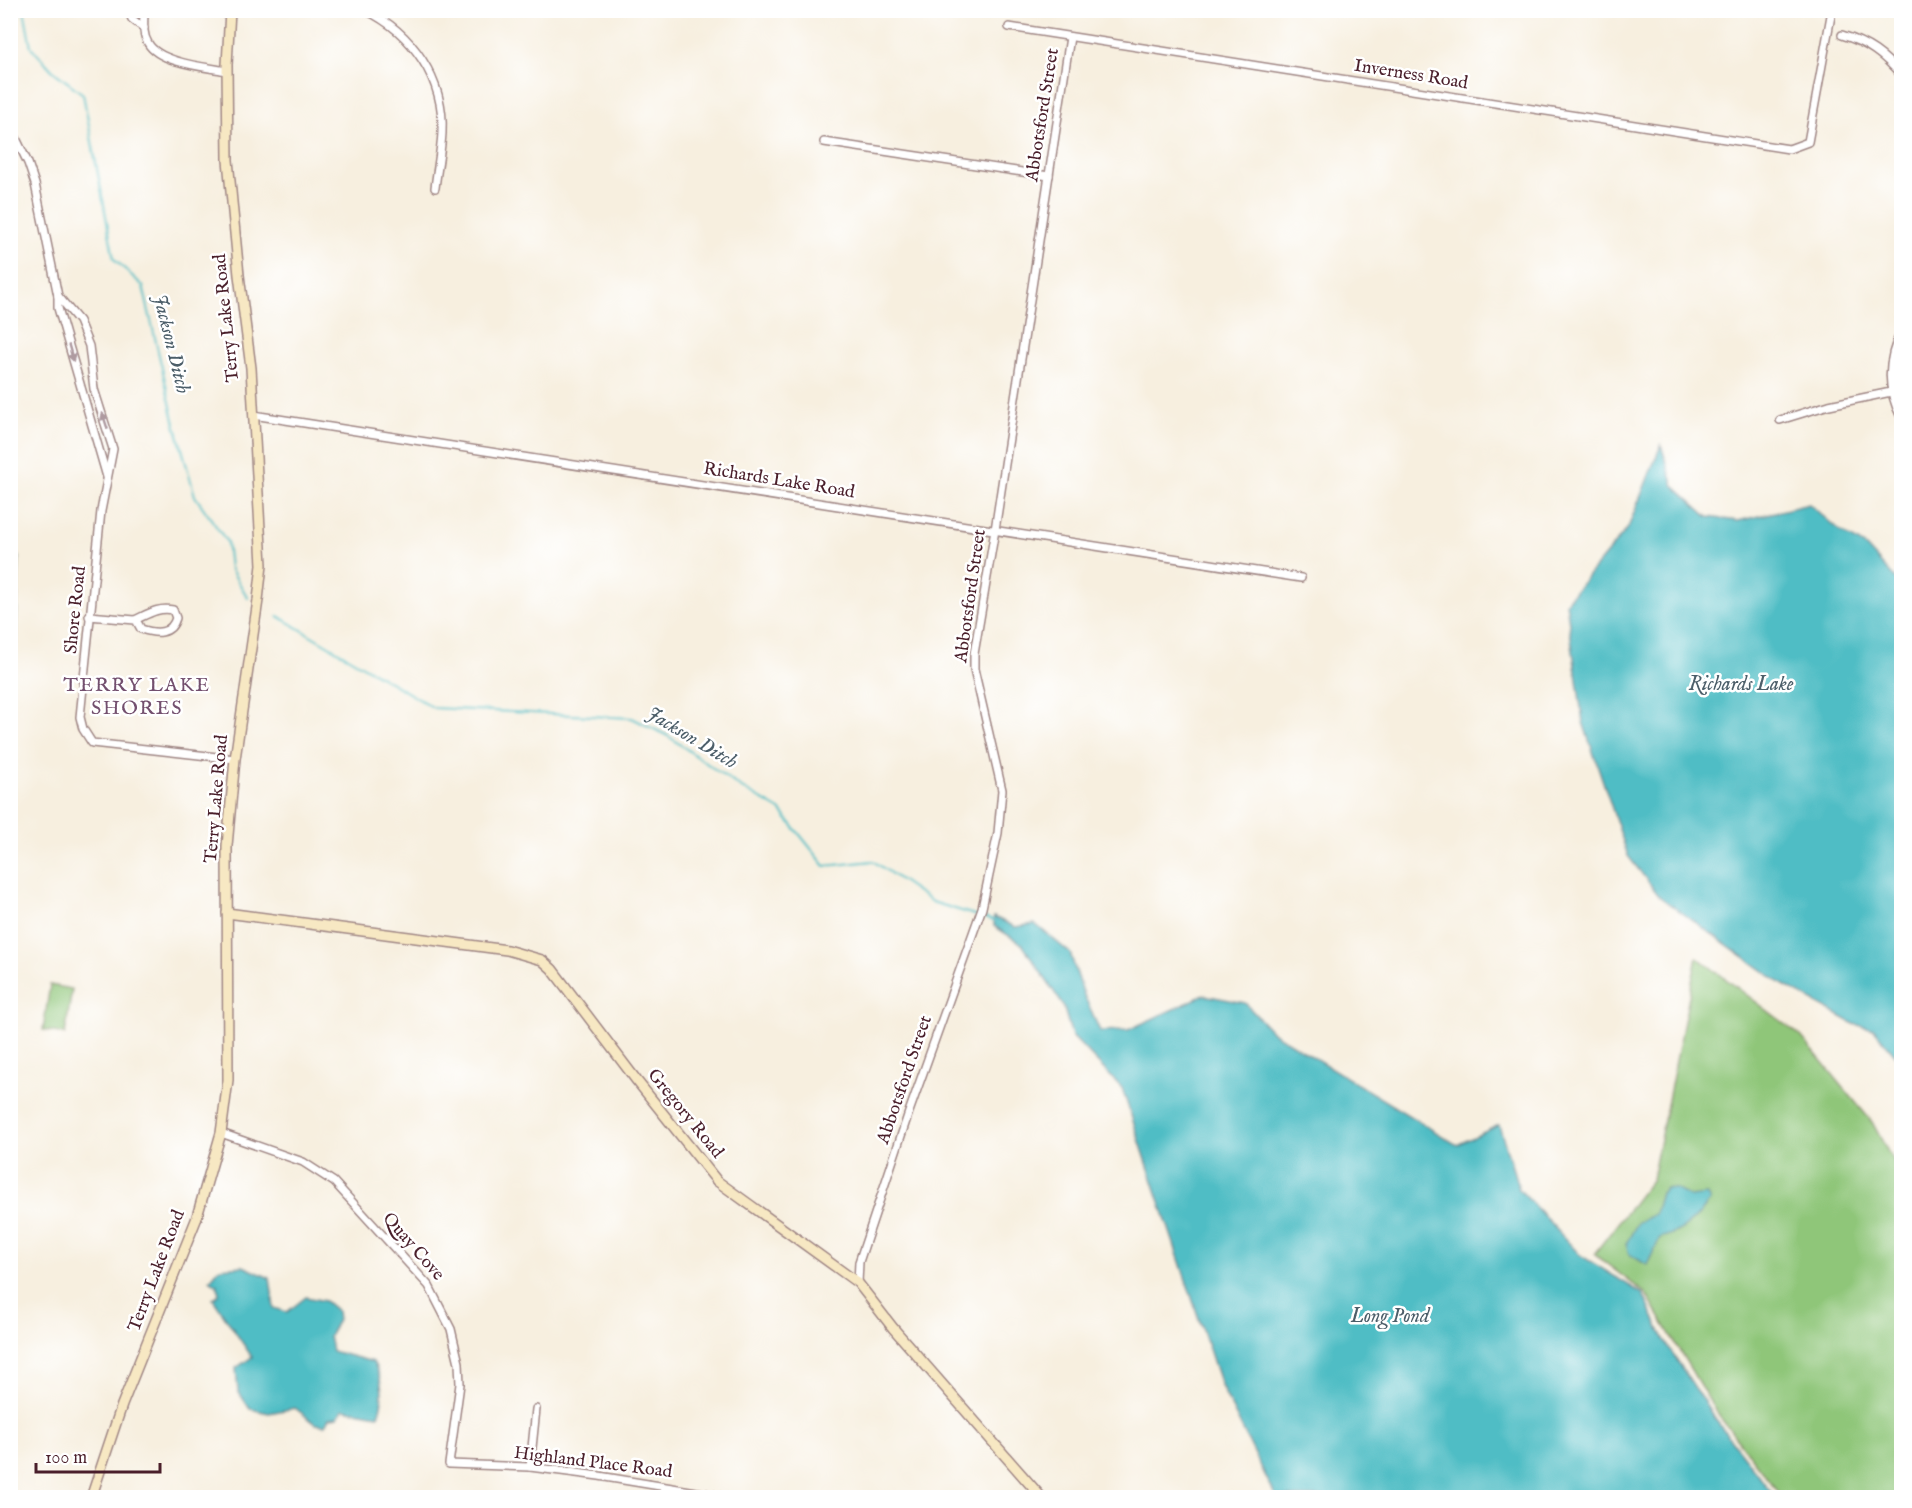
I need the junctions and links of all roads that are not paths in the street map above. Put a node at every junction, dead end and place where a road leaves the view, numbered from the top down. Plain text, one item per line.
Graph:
1 (128, 10) edge
2 (144, 10) edge
3 (230, 10) edge
4 (365, 10) edge
5 (1832, 10) edge
6 (1009, 27) dead end
7 (144, 28) junction
8 (1842, 35) dead end
9 (1070, 37) junction
10 (227, 71) junction
11 (1902, 76) edge
12 (10, 126) edge
13 (824, 142) dead end
14 (1049, 176) junction
15 (435, 188) dead end
16 (58, 296) junction
17 (1902, 330) edge
18 (1892, 392) junction
19 (253, 415) junction
20 (1902, 419) edge
21 (1780, 420) dead end
22 (107, 477) junction
23 (995, 530) junction
24 (1301, 578) dead end
25 (89, 616) junction
26 (135, 620) junction
27 (235, 759) junction
28 (227, 913) junction
29 (221, 1133) junction
30 (858, 1282) junction
31 (536, 1409) dead end
32 (449, 1464) joint
33 (530, 1467) junction
34 (91, 1497) edge
35 (733, 1497) edge
36 (1042, 1497) edge

1 - 7 street
2 - 7 street
3 - 10 main road, Terry Lake Road
4 - 15 street
5 - 9 street, Inverness Road
6 - 9 street, Inverness Road
7 - 10 street
8 - 11 street
9 - 14 street, Abbotsford Street
10 - 19 main road, Terry Lake Road
12 - 16 street, Shore Road
13 - 14 street
14 - 23 street, Abbotsford Street
16 -> 22 street, Shore Road
22 -> 16 street, Shore Road
17 - 18 street
18 - 20 street
18 - 21 street
19 - 23 street, Richards Lake Road
19 - 27 main road, Terry Lake Road
22 - 25 street, Shore Road
23 - 24 street, Richards Lake Road
23 - 30 street, Abbotsford Street
25 - 26 street
25 - 27 street, Shore Road
26 - 26 street
27 - 28 main road, Terry Lake Road
28 - 29 main road, Terry Lake Road
28 - 30 main road, Gregory Road
29 - 32 street, Quay Cove
29 - 34 main road, Terry Lake Road
30 - 36 main road, Gregory Road
31 - 33 street
32 - 33 street, Highland Place Road
33 - 35 street, Highland Place Road

